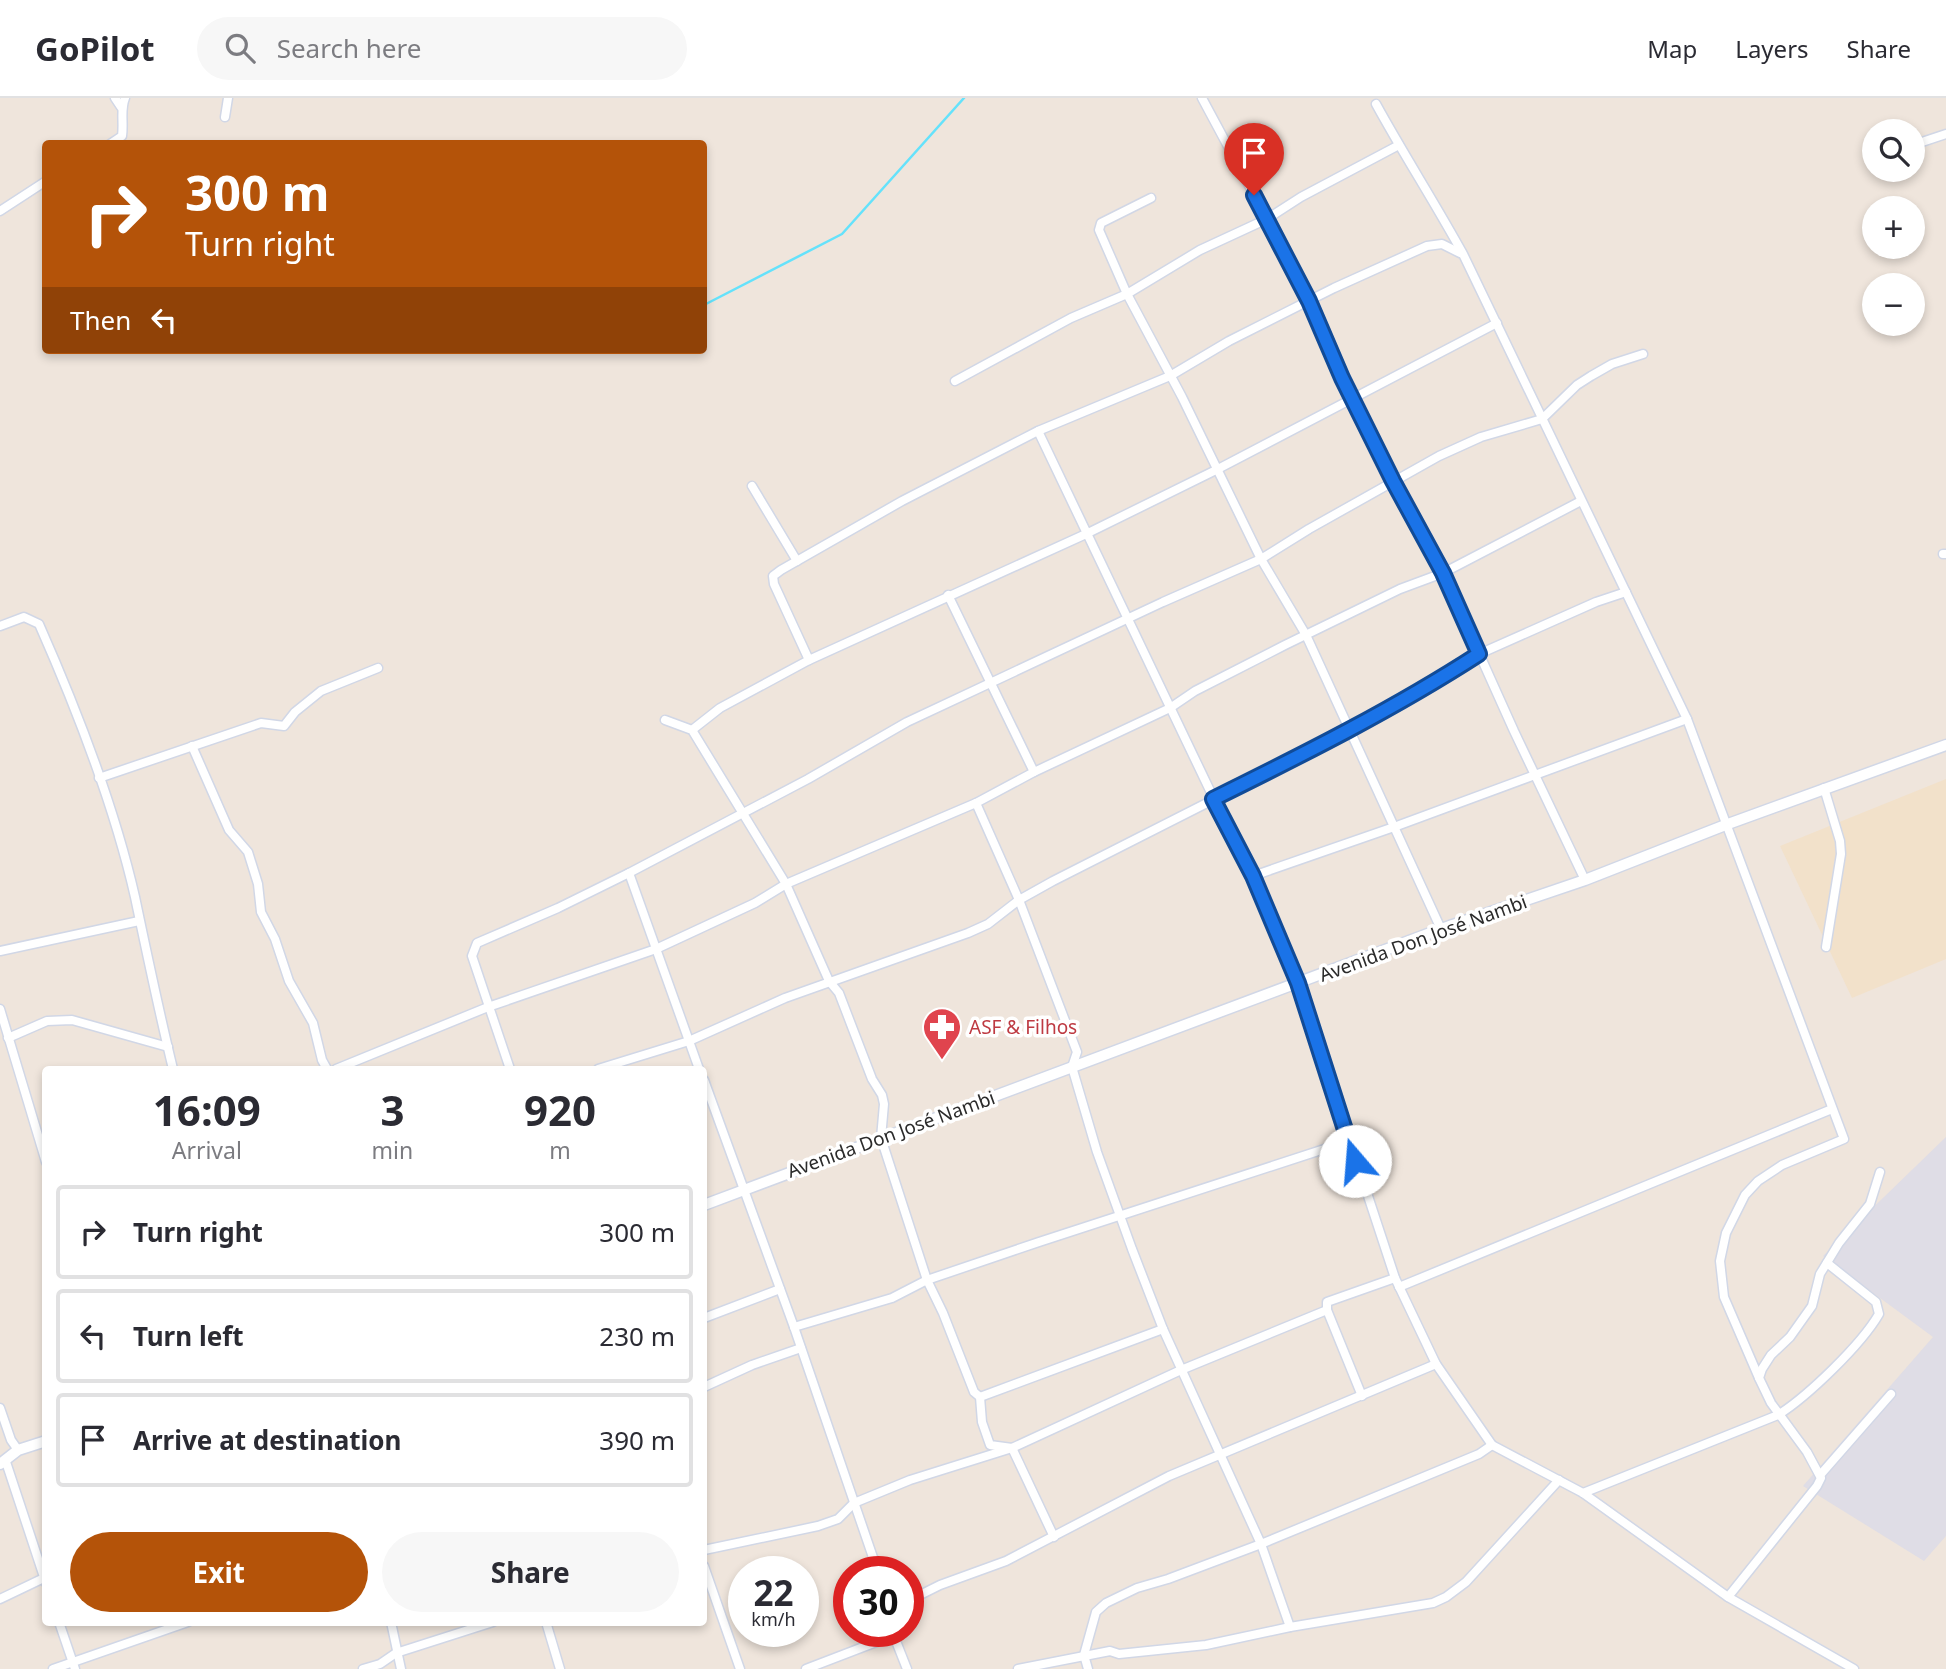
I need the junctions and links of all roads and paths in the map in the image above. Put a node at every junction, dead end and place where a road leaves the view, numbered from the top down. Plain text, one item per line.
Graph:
1 (115, 98) edge
2 (125, 98) edge
3 (228, 98) edge
4 (1202, 98) edge
5 (1377, 104) dead end
6 (121, 107) junction
7 (225, 117) dead end
8 (1946, 134) edge
9 (116, 140) edge
10 (1925, 141) edge
11 (1399, 145) junction
12 (42, 184) edge
13 (1151, 198) dead end
14 (0, 211) edge
15 (1267, 219) junction
16 (1462, 254) junction
17 (1127, 293) junction
18 (1309, 301) junction
19 (1497, 323) junction
20 (1643, 354) dead end
21 (1170, 376) junction
22 (955, 380) dead end
23 (1353, 397) junction
24 (1542, 419) junction
25 (1038, 431) junction
26 (1216, 470) junction
27 (1393, 481) junction
28 (752, 486) dead end
29 (1581, 501) junction
30 (1086, 534) junction
31 (1261, 559) junction
32 (797, 561) junction
33 (1443, 573) junction
34 (1626, 592) junction
35 (948, 595) junction
36 (1128, 618) junction
37 (0, 626) edge
38 (1306, 635) junction
39 (1479, 654) junction
40 (809, 660) junction
41 (378, 668) dead end
42 (989, 683) junction
43 (1170, 708) junction
44 (1686, 719) junction
45 (665, 720) dead end
46 (692, 730) junction
47 (1349, 731) junction
48 (1946, 745) edge
49 (192, 746) junction
50 (1034, 772) junction
51 (1535, 776) junction
52 (99, 778) junction
53 (1824, 788) junction
54 (1213, 799) junction
55 (976, 803) junction
56 (741, 813) junction
57 (1728, 824) junction
58 (1394, 827) junction
59 (629, 873) junction
60 (1253, 876) junction
61 (1585, 880) junction
62 (786, 884) junction
63 (1020, 900) junction
64 (139, 921) junction
65 (1441, 929) junction
66 (1826, 947) dead end
67 (656, 949) junction
68 (0, 951) edge
69 (829, 981) junction
70 (1298, 983) junction
71 (488, 1007) junction
72 (0, 1009) edge
73 (8, 1038) junction
74 (689, 1041) junction
75 (168, 1047) junction
76 (172, 1066) edge
77 (325, 1066) edge
78 (343, 1066) edge
79 (509, 1066) edge
80 (608, 1066) edge
81 (698, 1066) edge
82 (1072, 1067) junction
83 (707, 1088) edge
84 (1832, 1109) junction
85 (881, 1138) junction
86 (1349, 1141) junction
87 (42, 1149) edge
88 (1880, 1172) dead end
89 (744, 1189) junction
90 (707, 1204) edge
91 (1120, 1215) junction
92 (1827, 1263) junction
93 (1395, 1278) junction
94 (927, 1280) junction
95 (1399, 1287) junction
96 (780, 1289) junction
97 (1326, 1310) junction
98 (707, 1317) edge
99 (794, 1328) junction
100 (1163, 1329) junction
101 (801, 1348) junction
102 (1436, 1364) junction
103 (1181, 1370) junction
104 (1759, 1378) junction
105 (707, 1386) edge
106 (1891, 1394) dead end
107 (1362, 1396) junction
108 (980, 1397) junction
109 (0, 1408) edge
110 (1778, 1415) junction
111 (42, 1442) edge
112 (1492, 1445) junction
113 (1012, 1448) junction
114 (18, 1450) junction
115 (1220, 1456) junction
116 (3, 1463) edge
117 (1821, 1474) junction
118 (1559, 1480) junction
119 (1583, 1493) junction
120 (854, 1503) junction
121 (1054, 1537) junction
122 (1261, 1544) junction
123 (707, 1549) edge
124 (872, 1556) edge
125 (42, 1571) edge
126 (707, 1575) edge
127 (42, 1580) edge
128 (924, 1593) edge
129 (1728, 1597) junction
130 (0, 1599) edge
131 (61, 1626) edge
132 (177, 1626) edge
133 (392, 1626) edge
134 (480, 1626) edge
135 (547, 1626) edge
136 (1290, 1627) junction
137 (859, 1647) edge
138 (898, 1647) edge
139 (396, 1653) junction
140 (1084, 1655) junction
141 (74, 1665) edge
142 (53, 1669) edge
143 (363, 1669) edge
144 (401, 1669) edge
145 (560, 1669) edge
146 (740, 1669) edge
147 (806, 1669) edge
148 (907, 1669) edge
149 (1018, 1669) edge
150 (1087, 1669) edge
151 (1854, 1669) edge

1 - 6 street
2 - 6 street
3 - 7 street
4 - 15 street
5 - 11 street
6 - 9 street
8 - 10 street
11 - 15 street
11 - 16 street
12 - 14 street
13 - 17 street
15 - 17 street
15 - 18 street
16 - 18 street
16 - 19 street
17 - 21 street
17 - 22 street
18 - 21 street
18 - 23 street
19 - 23 street
19 - 24 street
20 - 24 street
21 - 25 street
21 - 26 street
23 - 26 street
23 - 27 street
24 - 27 street
24 - 29 street
25 - 30 street
25 - 32 street
26 - 30 street
26 - 31 street
27 - 31 street
27 - 33 street
28 - 32 street
29 - 33 street
29 - 34 street
30 - 35 street
30 - 36 street
31 - 36 street
31 - 38 street
32 - 40 street
33 - 38 street
33 - 39 street
34 - 39 street
34 - 44 street
35 - 40 street
35 - 42 street
36 - 42 street
36 - 43 street
37 - 52 street
38 - 43 street
38 - 47 street
39 - 47 street
39 - 51 street
40 - 46 street
41 - 49 street
42 - 50 street
42 - 56 street
43 - 50 street
43 - 54 street
44 - 51 street
44 - 57 street
45 - 46 street
46 - 56 street
47 - 54 street
47 - 58 street
48 - 53 street, Avenida Don José Nambi
49 - 52 street
49 - 77 street
50 - 55 street
51 - 58 street
51 - 61 street
52 - 64 street
53 - 57 street, Avenida Don José Nambi
53 - 66 street
54 - 60 street
54 - 63 street
55 - 62 street
55 - 63 street
56 - 59 street
56 - 62 street
57 - 61 street, Avenida Don José Nambi
57 - 84 street
58 - 60 street
58 - 65 street
59 - 67 street
59 - 71 street
60 - 70 street
61 - 65 street, Avenida Don José Nambi
62 - 67 street
62 - 69 street
63 - 69 street
63 - 82 street
64 - 68 street
64 - 75 street
65 - 70 street, Avenida Don José Nambi
67 - 71 street
67 - 74 street
69 - 74 street
69 - 85 street
70 - 82 street, Avenida Don José Nambi
70 - 86 street
71 - 78 street
71 - 79 street
72 - 73 street
73 - 75 street
73 - 87 street
74 - 80 street
74 - 81 street
75 - 76 street
82 - 85 street, Avenida Don José Nambi
82 - 91 street
83 - 89 street
84 - 95 street
84 - 104 street
85 - 89 street, Avenida Don José Nambi
85 - 94 street
86 - 91 street
86 - 93 street
88 - 92 street
89 - 90 street, Avenida Don José Nambi
89 - 96 street
91 - 94 street
91 - 100 street
92 - 104 street
92 - 110 street
93 - 95 street
93 - 97 street
94 - 99 street
94 - 108 street
95 - 102 street
96 - 98 street
96 - 99 street
97 - 103 street
97 - 107 street
99 - 101 street
100 - 103 street
100 - 108 street
101 - 105 street
101 - 120 street
102 - 107 street
102 - 112 street
103 - 113 street
103 - 115 street
104 - 110 street
106 - 117 street
107 - 115 street
108 - 113 street
109 - 114 street
110 - 117 street
110 - 119 street
111 - 114 street
112 - 118 street
112 - 122 street
113 - 120 street
113 - 121 street
114 - 116 street
115 - 121 street
115 - 122 street
116 - 125 street
117 - 129 street
118 - 119 street
118 - 136 street
119 - 129 street
120 - 123 street
120 - 124 street
121 - 128 street
122 - 136 street
122 - 140 street
126 - 146 street
127 - 130 street
129 - 151 street
131 - 141 street
132 - 141 street
133 - 139 street
134 - 139 street
135 - 145 street
136 - 140 street
137 - 147 street
138 - 148 street
139 - 143 street
139 - 144 street
140 - 149 street
140 - 150 street
141 - 142 street

